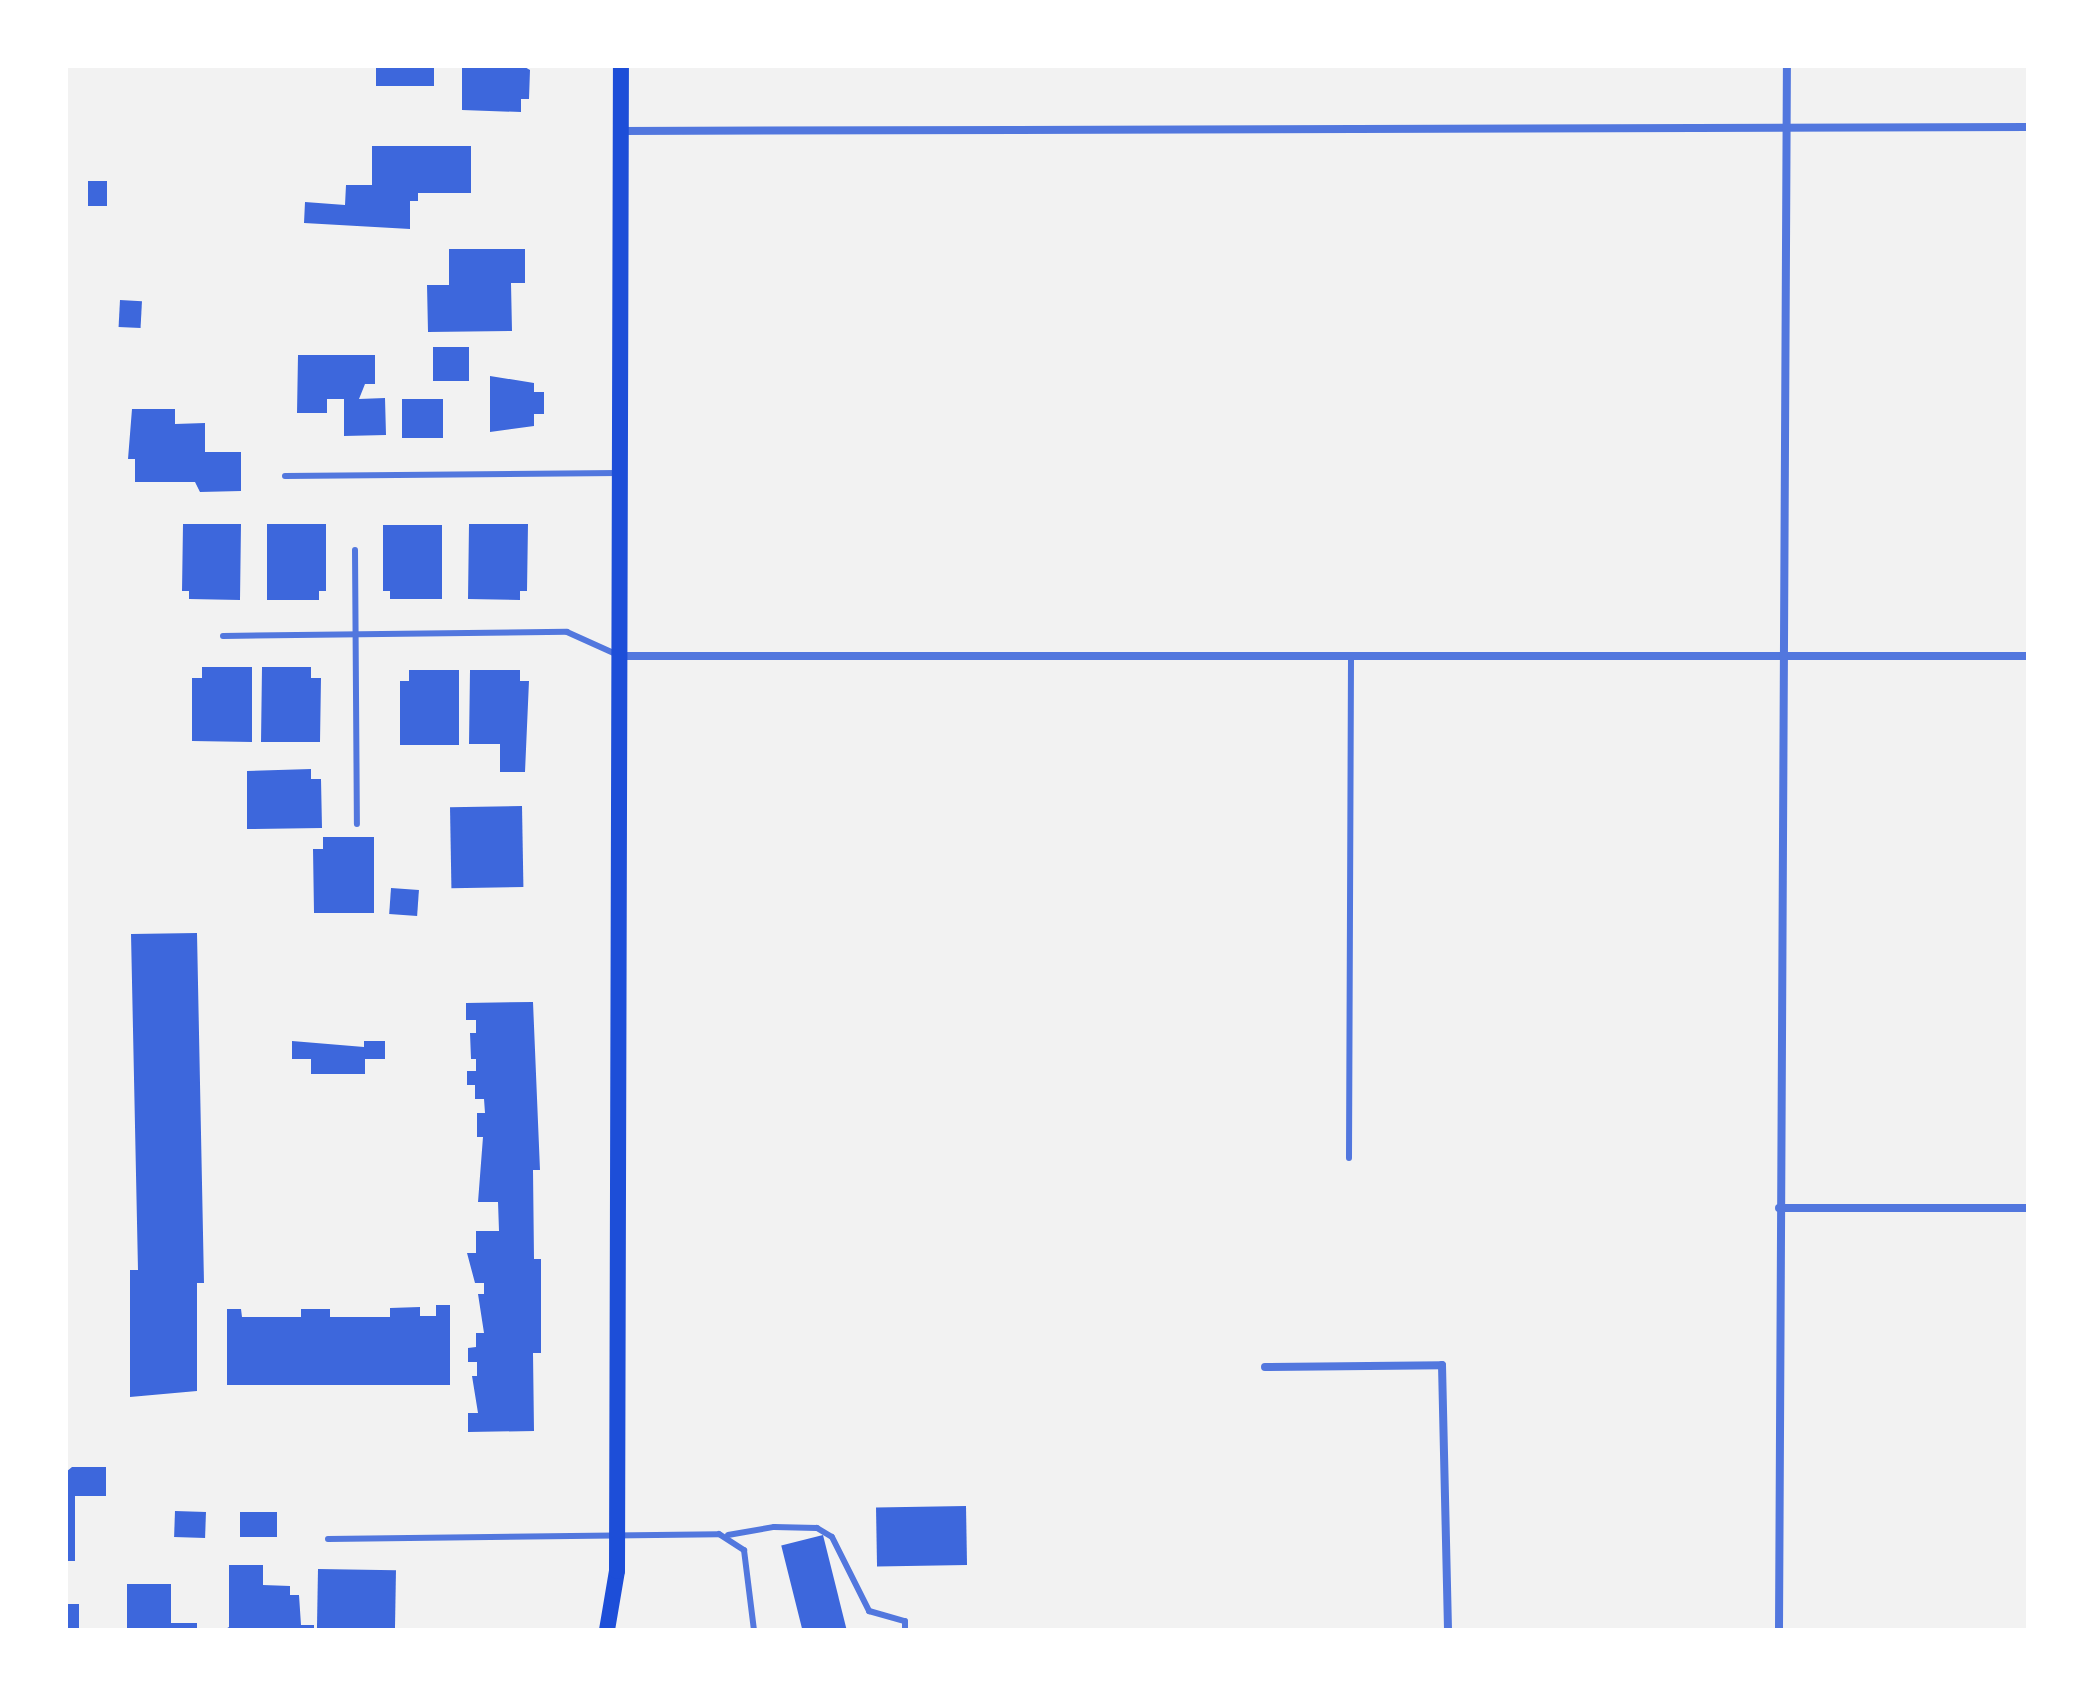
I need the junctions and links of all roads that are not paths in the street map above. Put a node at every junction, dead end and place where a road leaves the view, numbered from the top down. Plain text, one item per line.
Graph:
1 (621, 66) edge
2 (1787, 66) edge
3 (1788, 127) junction
4 (2028, 127) edge
5 (621, 131) junction
6 (621, 473) junction
7 (285, 476) dead end
8 (355, 550) dead end
9 (355, 634) junction
10 (223, 636) dead end
11 (621, 656) junction
12 (1351, 656) junction
13 (1784, 656) junction
14 (2028, 656) edge
15 (357, 824) dead end
16 (1349, 1158) dead end
17 (1779, 1208) junction
18 (2028, 1208) edge
19 (1265, 1367) dead end
20 (727, 1535) junction
21 (617, 1538) junction
22 (328, 1539) dead end
23 (607, 1630) edge
24 (754, 1630) edge
25 (905, 1630) edge
26 (1448, 1630) edge
27 (1779, 1630) edge

1 - 5 main road
2 - 3 street
3 - 4 street
3 - 5 street
3 - 13 street
5 - 6 main road
6 - 7 lane
6 - 11 main road
8 - 9 lane
9 - 10 lane
9 - 11 lane
9 - 15 lane
11 - 12 street
11 - 21 main road
12 - 13 street
12 - 16 lane
13 - 14 street
13 - 17 street
17 - 18 street
17 - 27 street
19 - 26 street
20 - 21 lane
20 - 24 lane
20 - 25 lane
21 - 22 lane
21 - 23 main road

